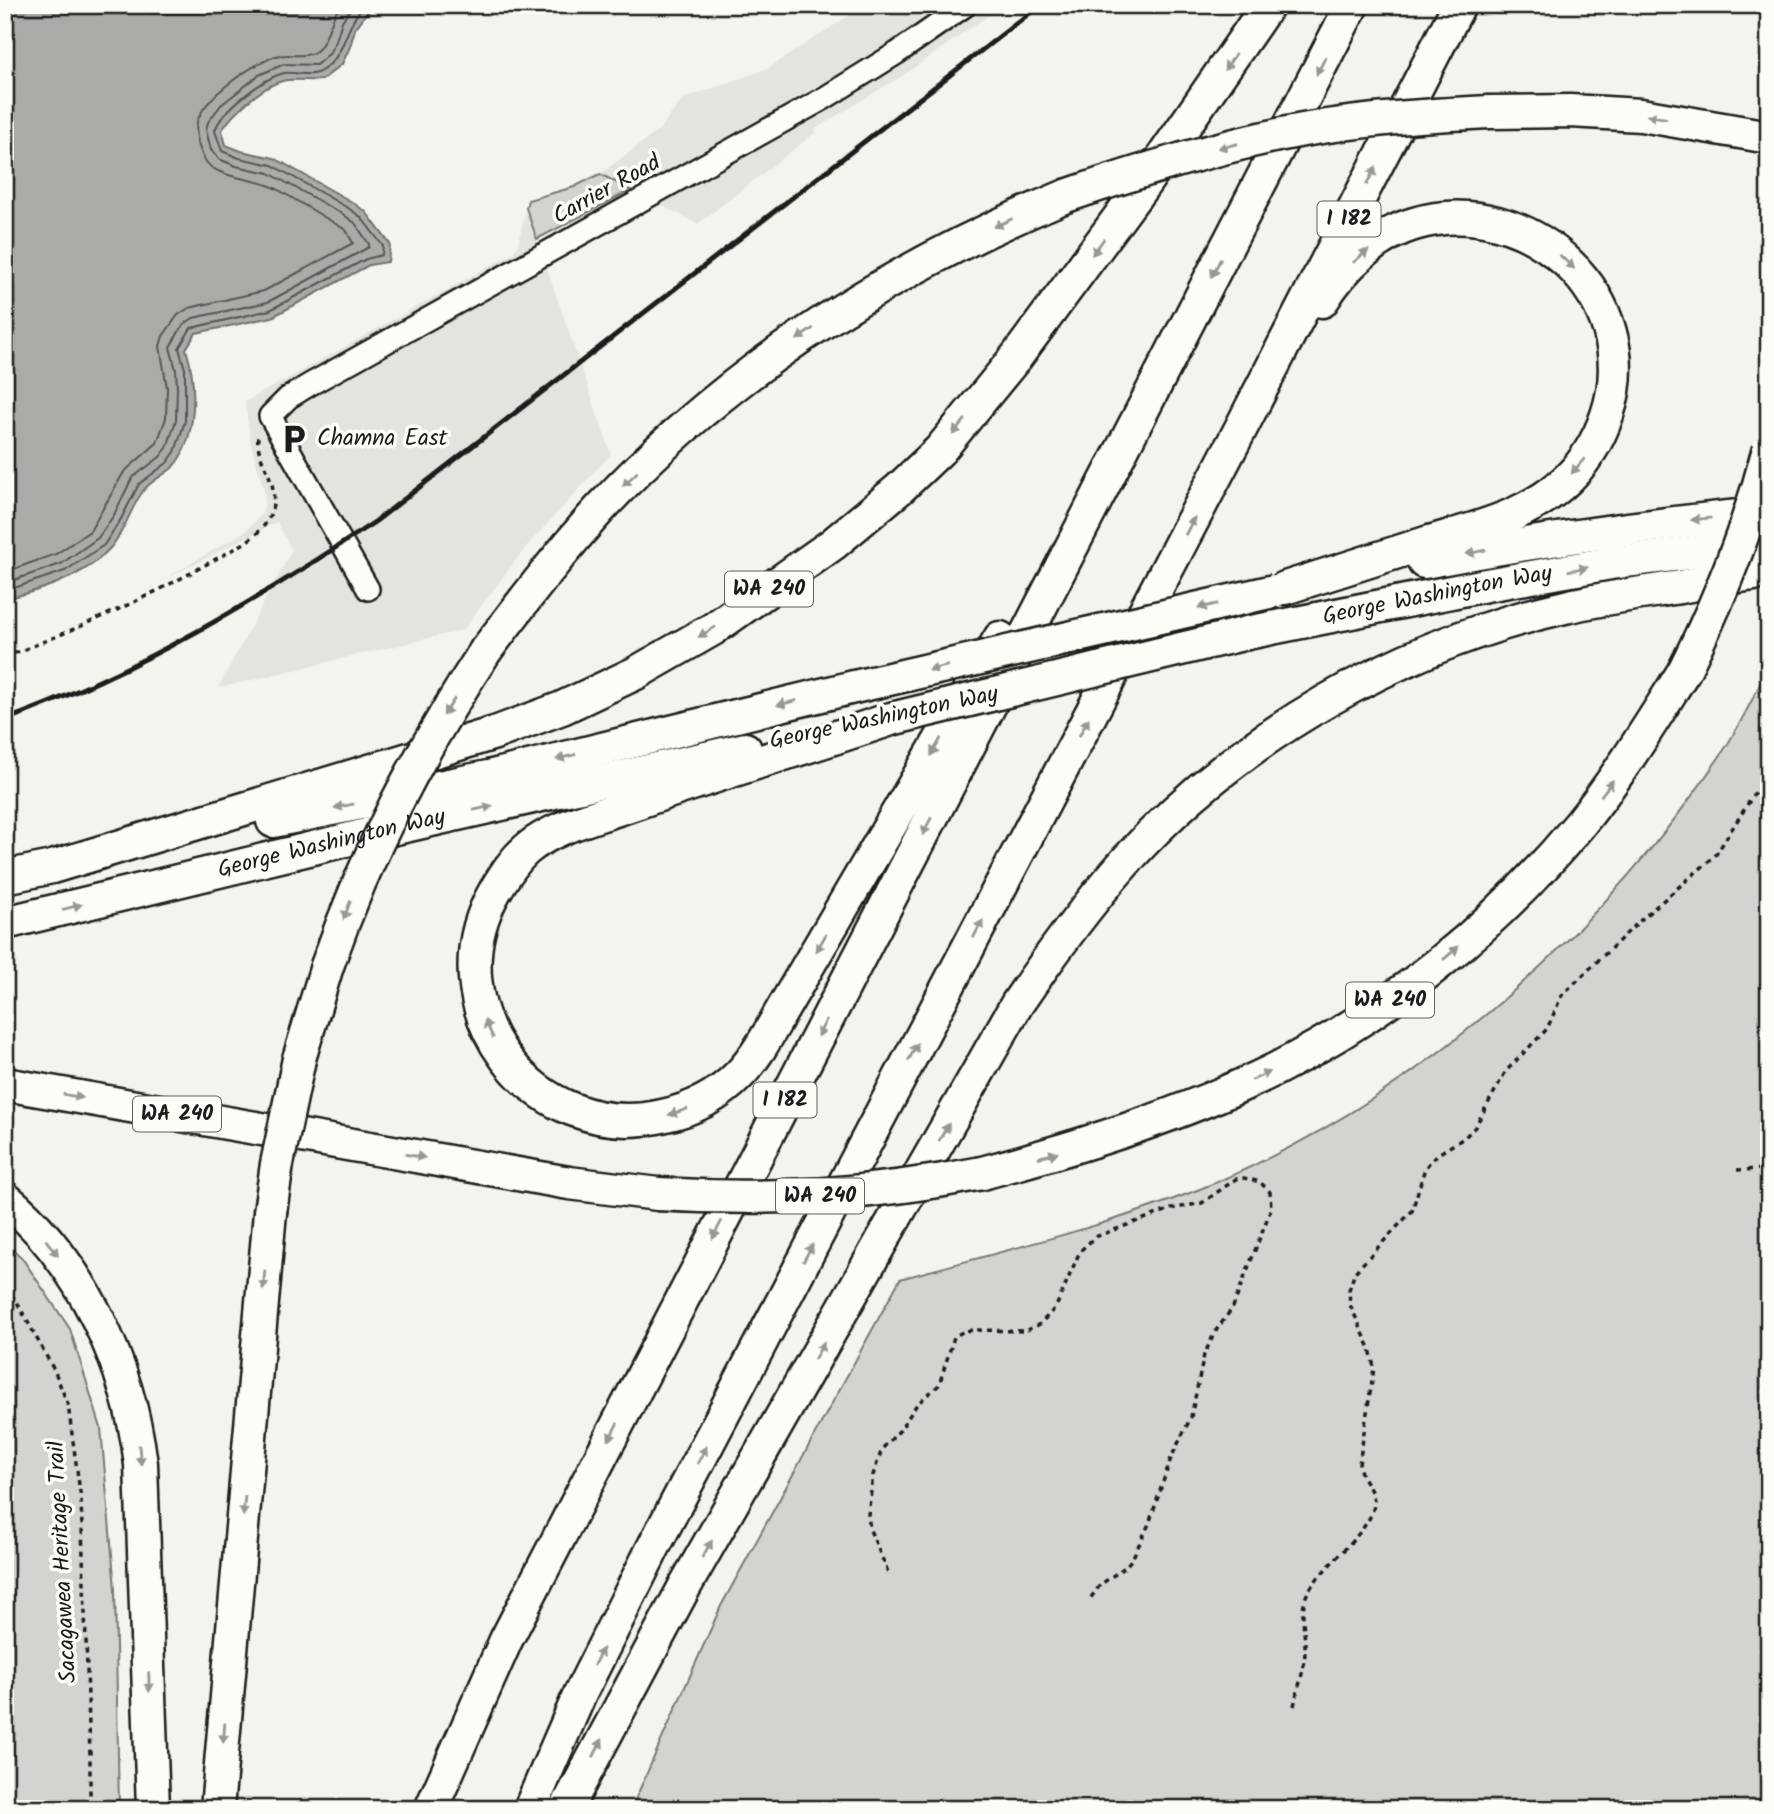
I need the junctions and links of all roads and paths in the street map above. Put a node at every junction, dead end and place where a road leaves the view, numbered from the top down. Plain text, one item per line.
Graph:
1 (966, 5) edge
2 (1268, 5) edge
3 (1352, 5) edge
4 (1459, 5) edge
5 (1769, 137) edge
6 (1150, 396) junction
7 (270, 416) junction
8 (1239, 432) junction
9 (1769, 449) edge
10 (1769, 513) edge
11 (1769, 543) edge
12 (1769, 572) edge
13 (368, 589) dead end
14 (1280, 589) junction
15 (5, 657) edge
16 (891, 719) junction
17 (1769, 777) edge
18 (52, 867) junction
19 (5, 877) edge
20 (5, 923) edge
21 (5, 1084) edge
22 (1769, 1169) edge
23 (1737, 1170) dead end
24 (5, 1198) edge
25 (5, 1287) edge
26 (888, 1572) dead end
27 (1090, 1599) dead end
28 (1294, 1706) dead end
29 (90, 1809) edge
30 (153, 1809) edge
31 (216, 1809) edge
32 (431, 1809) edge
33 (530, 1809) edge
34 (566, 1809) edge

1 - 7 street, Carrier Road
2 -> 18 highway, WA 240
3 -> 6 highway, I 182
8 -> 4 highway, I 182
5 -> 31 highway, bridge
6 -> 16 highway
6 -> 32 highway, I 182
7 - 13 street
7 - 15 path
8 -> 14 highway
33 -> 8 highway, I 182
21 -> 9 highway, WA 240, bridge
10 -> 14 highway, George Washington Way
16 -> 11 highway, George Washington Way, bridge
34 -> 12 highway
14 -> 18 highway, George Washington Way, bridge
20 -> 16 highway, George Washington Way
17 - 28 path
18 - 19 highway, WA 240
22 - 23 path
24 -> 30 highway
25 - 29 path, Sacagawea Heritage Trail
26 - 27 path

